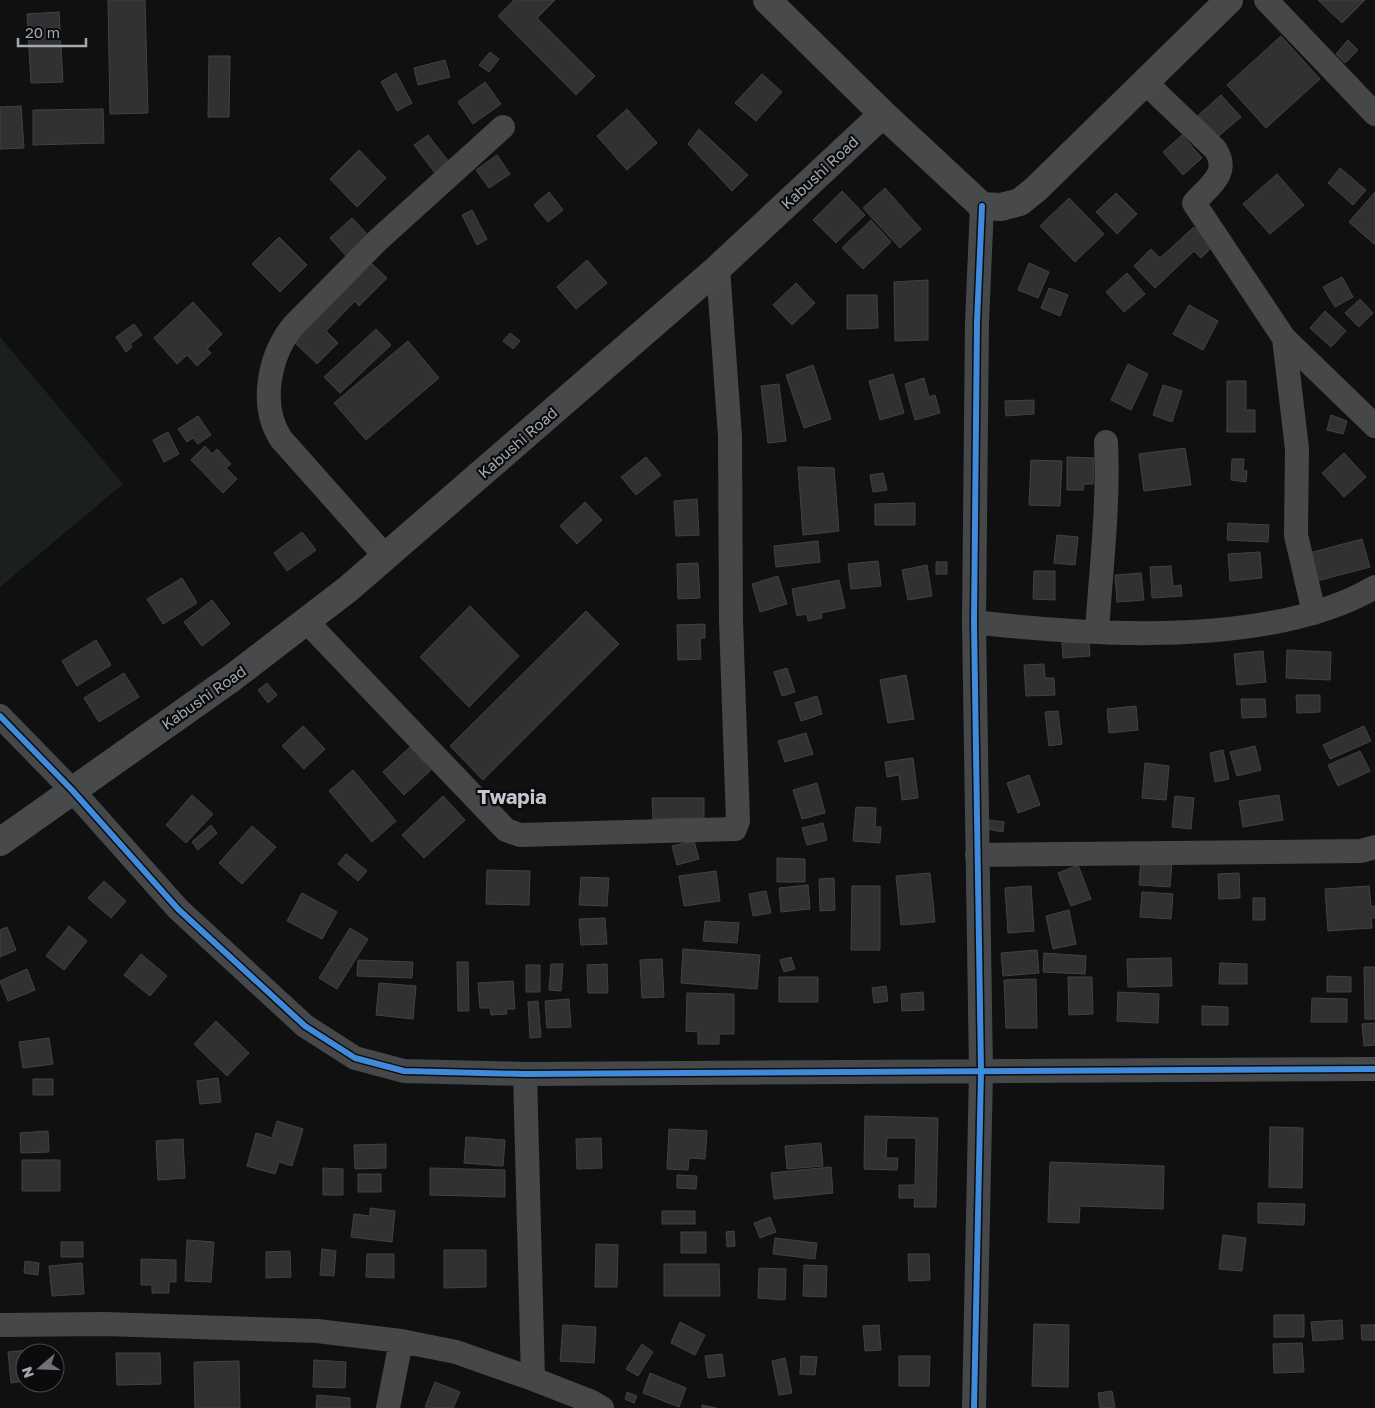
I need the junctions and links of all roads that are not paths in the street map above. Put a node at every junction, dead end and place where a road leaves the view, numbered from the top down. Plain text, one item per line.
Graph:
1 (767, 0) edge
2 (1229, 0) edge
3 (1266, 0) edge
4 (1146, 83) junction
5 (883, 114) junction
6 (1375, 114) edge
7 (502, 127) dead end
8 (982, 206) junction
9 (718, 268) junction
10 (1284, 338) junction
11 (1375, 426) edge
12 (1106, 442) dead end
13 (386, 557) junction
14 (1375, 588) edge
15 (1314, 613) junction
16 (307, 622) junction
17 (974, 622) junction
18 (1097, 632) junction
19 (0, 716) edge
20 (72, 790) junction
21 (0, 842) edge
22 (1375, 847) edge
23 (977, 855) junction
24 (1375, 1069) edge
25 (981, 1071) junction
26 (525, 1074) junction
27 (0, 1325) edge
28 (401, 1341) junction
29 (533, 1379) junction
30 (388, 1408) edge
31 (602, 1408) edge
32 (974, 1408) edge

1 - 5 main road
2 - 4 main road
3 - 6 street
4 - 8 main road
4 - 10 street
5 - 8 main road
5 - 9 main road, Kabushi Road
7 - 13 street
8 - 17 street
9 - 13 main road, Kabushi Road
9 - 16 street
10 - 11 street
10 - 15 street
12 - 18 street
13 - 16 main road, Kabushi Road
14 - 15 street
15 - 18 street
16 - 20 main road, Kabushi Road
17 - 18 street
17 - 23 street
19 - 20 street
20 - 21 main road, Kabushi Road
20 - 26 street
22 - 23 street
23 - 25 street
24 - 25 street
25 - 26 street
25 - 32 street
26 - 29 street
27 - 28 street
28 - 29 street
28 - 30 street
29 - 31 street

